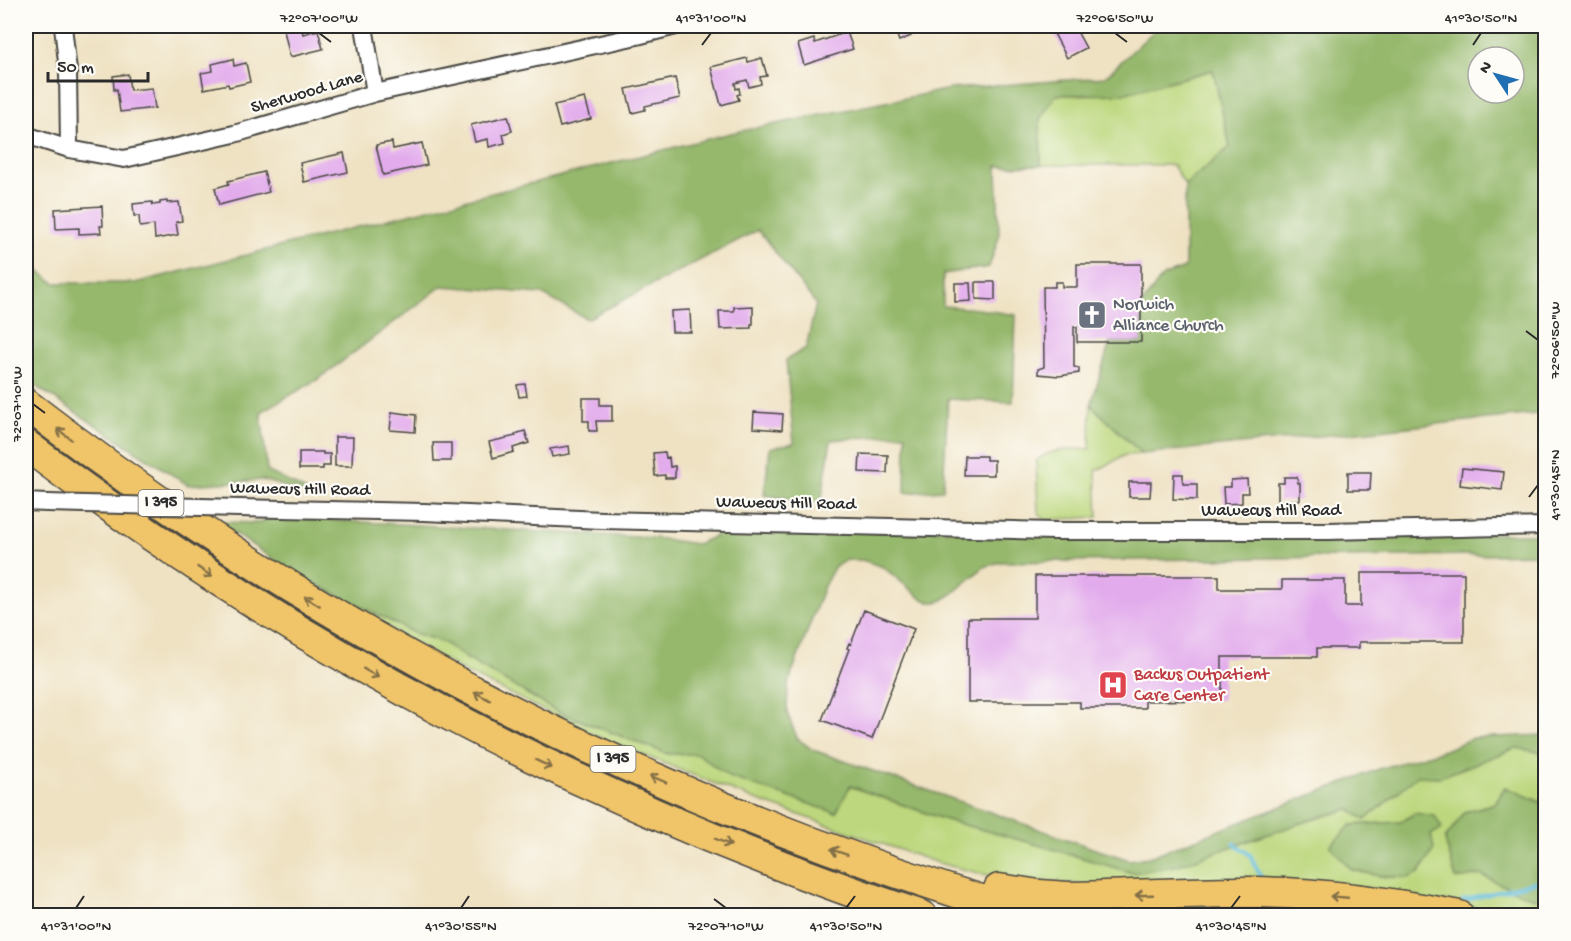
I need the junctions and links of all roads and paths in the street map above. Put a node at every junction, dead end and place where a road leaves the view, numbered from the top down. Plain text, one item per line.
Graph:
1 (63, 26) edge
2 (364, 26) edge
3 (676, 26) edge
4 (636, 31) edge
5 (375, 93) junction
6 (26, 135) edge
7 (69, 149) junction
8 (26, 404) edge
9 (26, 445) edge
10 (26, 502) edge
11 (1545, 526) edge
12 (883, 867) junction
13 (922, 915) edge
14 (1034, 915) edge
15 (1459, 915) edge

1 - 7 street
2 - 5 street
3 - 4 street, Sherwood Lane
4 - 5 street, Sherwood Lane
5 - 7 street, Sherwood Lane
6 - 7 street, Sherwood Lane
12 -> 8 highway, I 395
9 -> 13 highway, I 395
10 - 11 street, Wawecus Hill Road, bridge
12 - 14 highway, I 395
15 -> 12 highway

